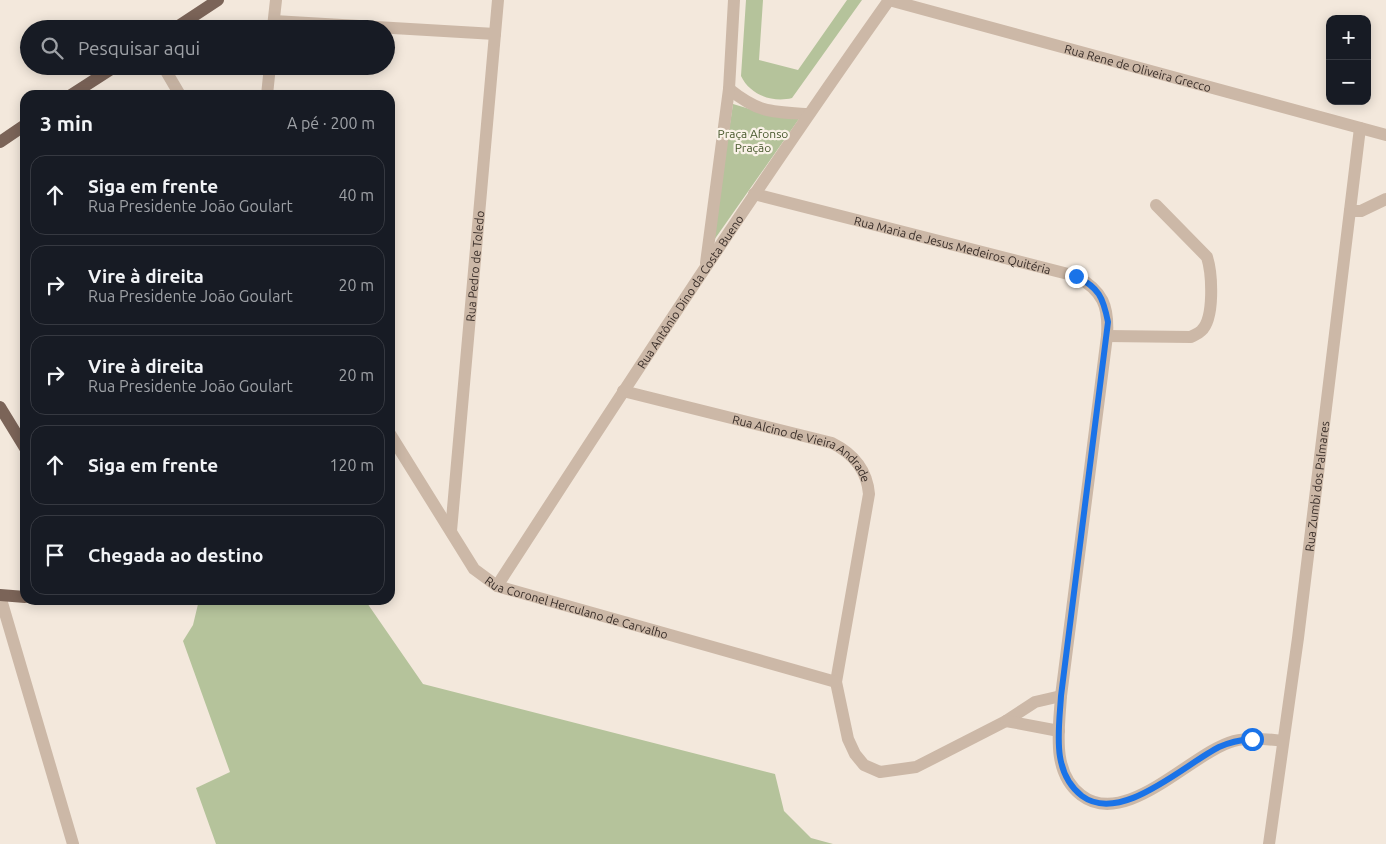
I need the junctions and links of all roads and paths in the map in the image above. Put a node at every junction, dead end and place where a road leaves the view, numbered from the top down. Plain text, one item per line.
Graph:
1 (218, 0) edge
2 (276, 0) edge
3 (498, 0) edge
4 (734, 0) edge
5 (889, 0) edge
6 (188, 20) edge
7 (274, 20) edge
8 (395, 30) edge
9 (495, 34) junction
10 (102, 75) edge
11 (168, 75) edge
12 (269, 75) edge
13 (729, 89) junction
14 (80, 90) edge
15 (177, 90) edge
16 (268, 90) edge
17 (808, 114) junction
18 (20, 128) edge
19 (1360, 128) junction
20 (1386, 135) edge
21 (0, 142) edge
22 (754, 194) junction
23 (1386, 199) edge
24 (1156, 206) dead end
25 (1350, 211) junction
26 (706, 266) junction
27 (1107, 336) junction
28 (623, 391) junction
29 (0, 407) edge
30 (20, 440) edge
31 (395, 442) edge
32 (451, 531) junction
33 (497, 586) junction
34 (0, 595) edge
35 (20, 597) edge
36 (836, 682) junction
37 (1061, 696) junction
38 (1006, 721) junction
39 (1059, 731) junction
40 (1284, 741) junction
41 (73, 844) edge
42 (1269, 844) edge

1 - 6 main road
2 - 7 street
3 - 9 street, Rua Pedro de Toledo
4 - 13 street
5 - 17 street, Rua Antônio Dino da Costa Bueno
5 - 19 street, Rua Rene de Oliveira Grecco
8 - 9 street
9 - 32 street, Rua Pedro de Toledo
10 - 14 main road
11 - 15 street
12 - 16 street
13 - 17 street
13 - 26 street
17 - 22 street, Rua Antônio Dino da Costa Bueno
18 - 21 main road
19 - 20 street, Rua Rene de Oliveira Grecco
19 - 25 street, Rua Zumbi dos Palmares
22 - 26 street, Rua Antônio Dino da Costa Bueno
22 - 27 street, Rua Maria de Jesus Medeiros Quitéria
23 - 25 street
24 - 27 street
25 - 40 street, Rua Zumbi dos Palmares
26 - 28 street, Rua Antônio Dino da Costa Bueno
27 - 37 street, Rua Maria de Jesus Medeiros Quitéria
28 - 33 street, Rua Antônio Dino da Costa Bueno
28 - 36 street, Rua Alcino de Vieira Andrade
29 - 30 main road
31 - 32 street, Rua Coronel Herculano de Carvalho
32 - 33 street, Rua Coronel Herculano de Carvalho
33 - 36 street, Rua Coronel Herculano de Carvalho
34 - 35 main road
34 - 41 street
36 - 38 street
37 - 38 street
37 - 39 street, Rua Maria de Jesus Medeiros Quitéria
38 - 39 street
39 - 40 street, Rua Maria de Jesus Medeiros Quitéria
40 - 42 street, Rua Zumbi dos Palmares

